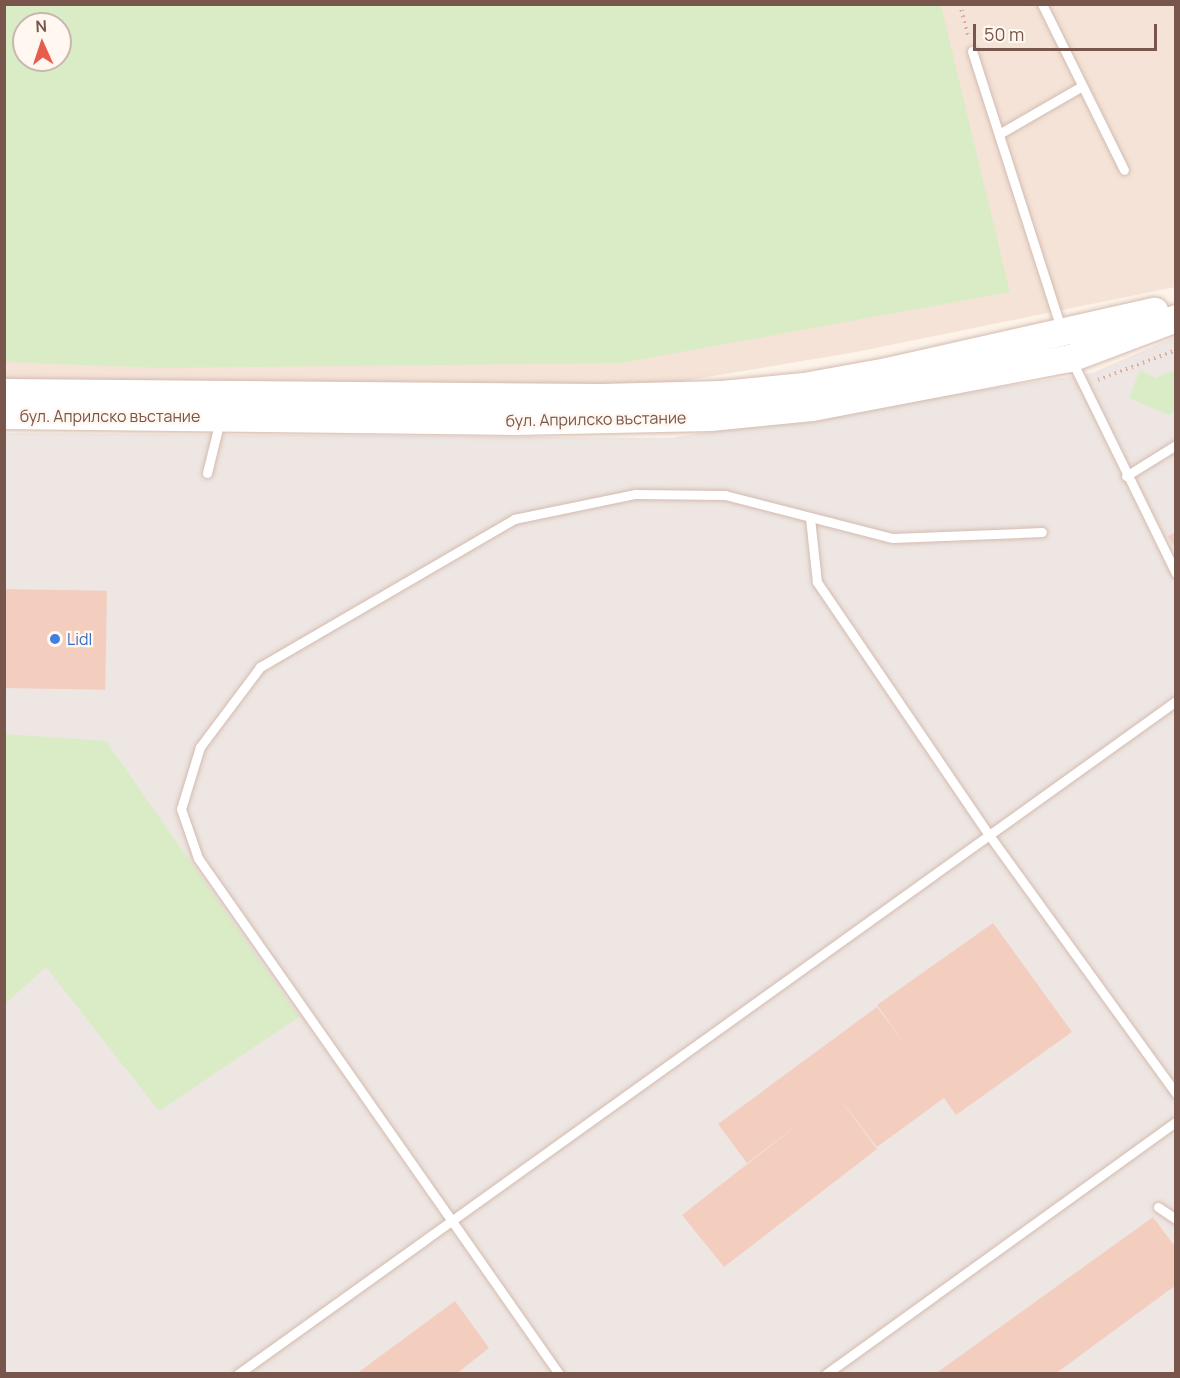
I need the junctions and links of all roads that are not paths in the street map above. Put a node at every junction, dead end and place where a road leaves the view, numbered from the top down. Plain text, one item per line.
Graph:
1 (1042, 4) edge
2 (972, 51) road end
3 (1082, 86) junction
4 (999, 134) junction
5 (1124, 170) dead end
6 (1176, 307) edge
7 (1176, 318) edge
8 (1066, 345) junction
9 (4, 392) edge
10 (220, 406) junction
11 (4, 415) edge
12 (1176, 446) edge
13 (207, 473) dead end
14 (1126, 476) junction
15 (810, 518) junction
16 (1042, 532) dead end
17 (1176, 573) edge
18 (1176, 701) edge
19 (989, 835) junction
20 (1176, 1093) edge
21 (1176, 1122) edge
22 (1158, 1206) dead end
23 (1176, 1219) edge
24 (451, 1222) junction
25 (238, 1374) edge
26 (559, 1374) edge
27 (826, 1374) edge

1 - 3 lane
2 - 4 lane
3 - 4 lane
3 - 5 lane
4 - 8 lane
6 - 8 main road, бул. Априлско въстание
7 - 8 main road, бул. Априлско въстание
8 - 10 main road, бул. Априлско въстание
8 - 14 lane
9 - 10 main road, бул. Априлско въстание
10 - 11 main road, бул. Априлско въстание
10 - 13 lane
12 - 14 lane
14 - 17 lane
15 - 16 lane
15 - 19 lane
15 - 24 lane
18 - 19 lane
19 - 20 lane
19 - 24 lane
21 - 27 lane
22 - 23 lane
24 - 25 lane
24 - 26 lane

